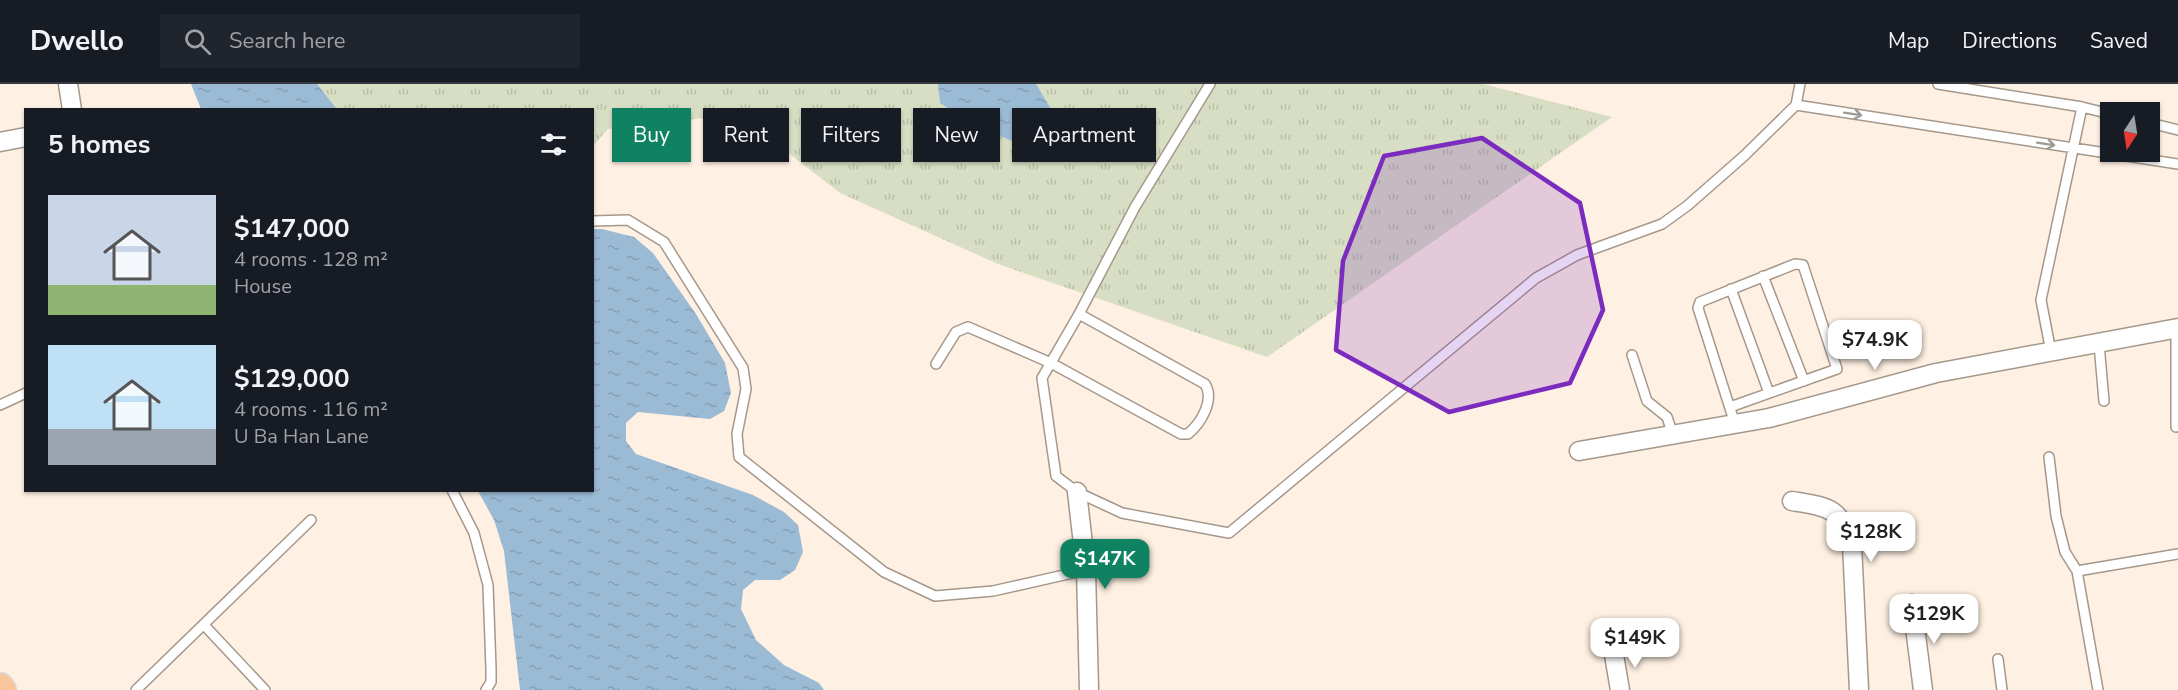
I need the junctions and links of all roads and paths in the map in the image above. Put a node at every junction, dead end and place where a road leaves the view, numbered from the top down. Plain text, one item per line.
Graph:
1 (68, 84) edge
2 (1210, 84) edge
3 (1800, 84) edge
4 (1938, 84) edge
5 (1958, 86) edge
6 (1796, 105) junction
7 (2082, 107) junction
8 (72, 108) edge
9 (2100, 112) edge
10 (2160, 126) edge
11 (2178, 130) edge
12 (24, 137) edge
13 (0, 142) edge
14 (2074, 148) junction
15 (2178, 164) edge
16 (594, 221) edge
17 (1763, 276) junction
18 (1731, 290) junction
19 (1079, 314) junction
20 (2177, 328) edge
21 (2099, 344) junction
22 (2051, 352) junction
23 (1632, 355) dead end
24 (1051, 363) junction
25 (936, 364) dead end
26 (1804, 381) junction
27 (1769, 393) junction
28 (24, 394) edge
29 (2104, 401) dead end
30 (0, 405) edge
31 (1732, 416) junction
32 (2176, 427) dead end
33 (1673, 435) junction
34 (1579, 451) dead end
35 (2049, 457) dead end
36 (453, 492) edge
37 (1077, 492) junction
38 (1792, 501) dead end
39 (311, 520) dead end
40 (2178, 554) edge
41 (1086, 570) junction
42 (2078, 571) junction
43 (1912, 604) dead end
44 (204, 625) junction
45 (1614, 655) dead end
46 (1998, 658) dead end
47 (136, 690) edge
48 (265, 690) edge
49 (486, 690) edge
50 (1089, 690) edge
51 (1620, 690) edge
52 (1859, 690) edge
53 (1923, 690) edge
54 (2002, 690) edge
55 (2098, 690) edge

1 - 8 street
2 - 19 lane
3 - 6 lane
4 - 5 lane
5 - 7 lane
6 -> 14 lane
6 - 37 lane
7 - 9 lane
7 - 14 lane
10 - 11 lane
12 - 13 street
14 - 15 lane
14 - 22 lane
16 - 41 lane
17 - 18 lane
17 - 26 lane
17 - 26 lane
18 - 27 lane
18 - 31 lane
19 - 24 lane
19 - 24 lane
20 - 21 street
20 - 32 lane
21 - 22 street
21 - 29 lane
22 - 31 street
23 - 33 lane
24 - 25 lane
24 - 37 lane
26 - 27 lane
27 - 31 lane
28 - 30 lane
31 - 33 street
33 - 34 street
35 - 42 lane
36 - 49 lane
37 - 41 street
38 - 52 street
39 - 44 lane
40 - 42 lane
41 - 50 street
42 - 55 lane
43 - 53 street
44 - 47 lane
44 - 48 lane
45 - 51 street
46 - 54 lane

